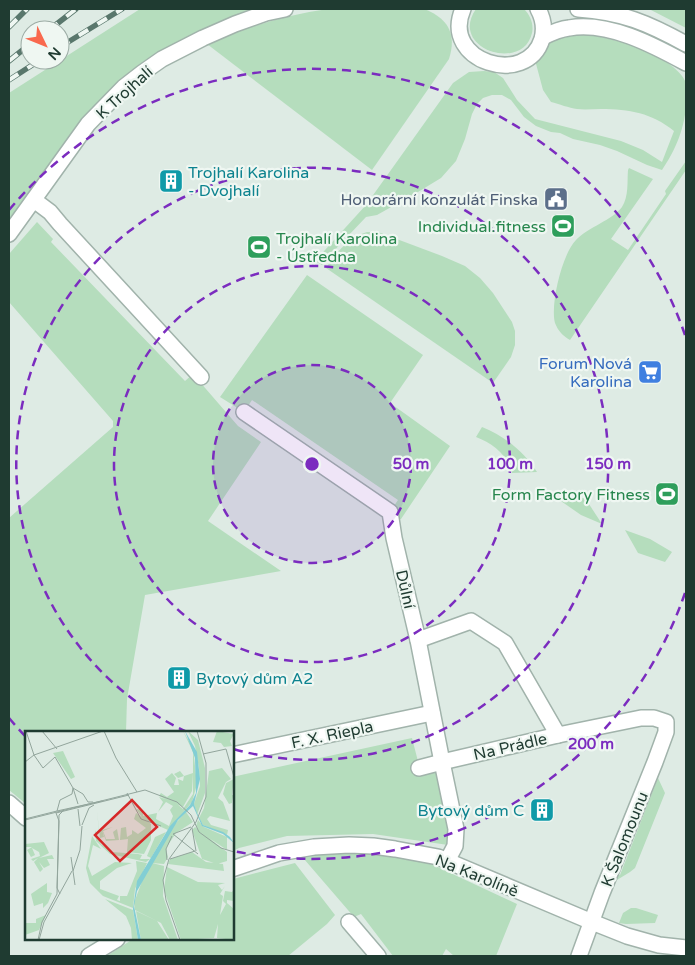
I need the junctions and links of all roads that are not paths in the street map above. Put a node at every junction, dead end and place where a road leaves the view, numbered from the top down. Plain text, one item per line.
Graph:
1 (284, 9) edge
2 (461, 9) edge
3 (538, 9) edge
4 (578, 9) edge
5 (543, 37) junction
6 (686, 44) edge
7 (686, 63) edge
8 (34, 200) junction
9 (9, 234) edge
10 (201, 377) dead end
11 (244, 412) dead end
12 (418, 640) junction
13 (432, 713) junction
14 (666, 722) joint
15 (558, 735) junction
16 (234, 756) edge
17 (442, 762) junction
18 (419, 768) dead end
19 (9, 803) edge
20 (25, 817) edge
21 (447, 861) junction
22 (234, 868) edge
23 (349, 922) dead end
24 (592, 922) junction
25 (108, 941) edge
26 (686, 948) edge
27 (89, 956) edge
28 (378, 956) edge
29 (579, 956) edge

1 - 8 street, K Trojhalí
2 - 5 street
3 - 5 street
4 - 6 street
5 - 7 street
8 - 9 street, K Trojhalí
8 - 10 street
11 - 12 street, Důlní
12 - 13 street
12 - 15 street
13 - 16 street, F. X. Riepla
13 - 17 street
14 - 15 street, Na Prádle
14 - 24 street, K Šalomounu
15 - 17 street, Na Prádle
17 - 18 street, Na Prádle
17 - 21 street
19 - 20 street
21 - 22 street, Na Karolíně
21 - 24 street, Na Karolíně
23 - 28 street
24 - 26 street, Na Karolíně
24 - 29 street, K Šalomounu
25 - 27 street

